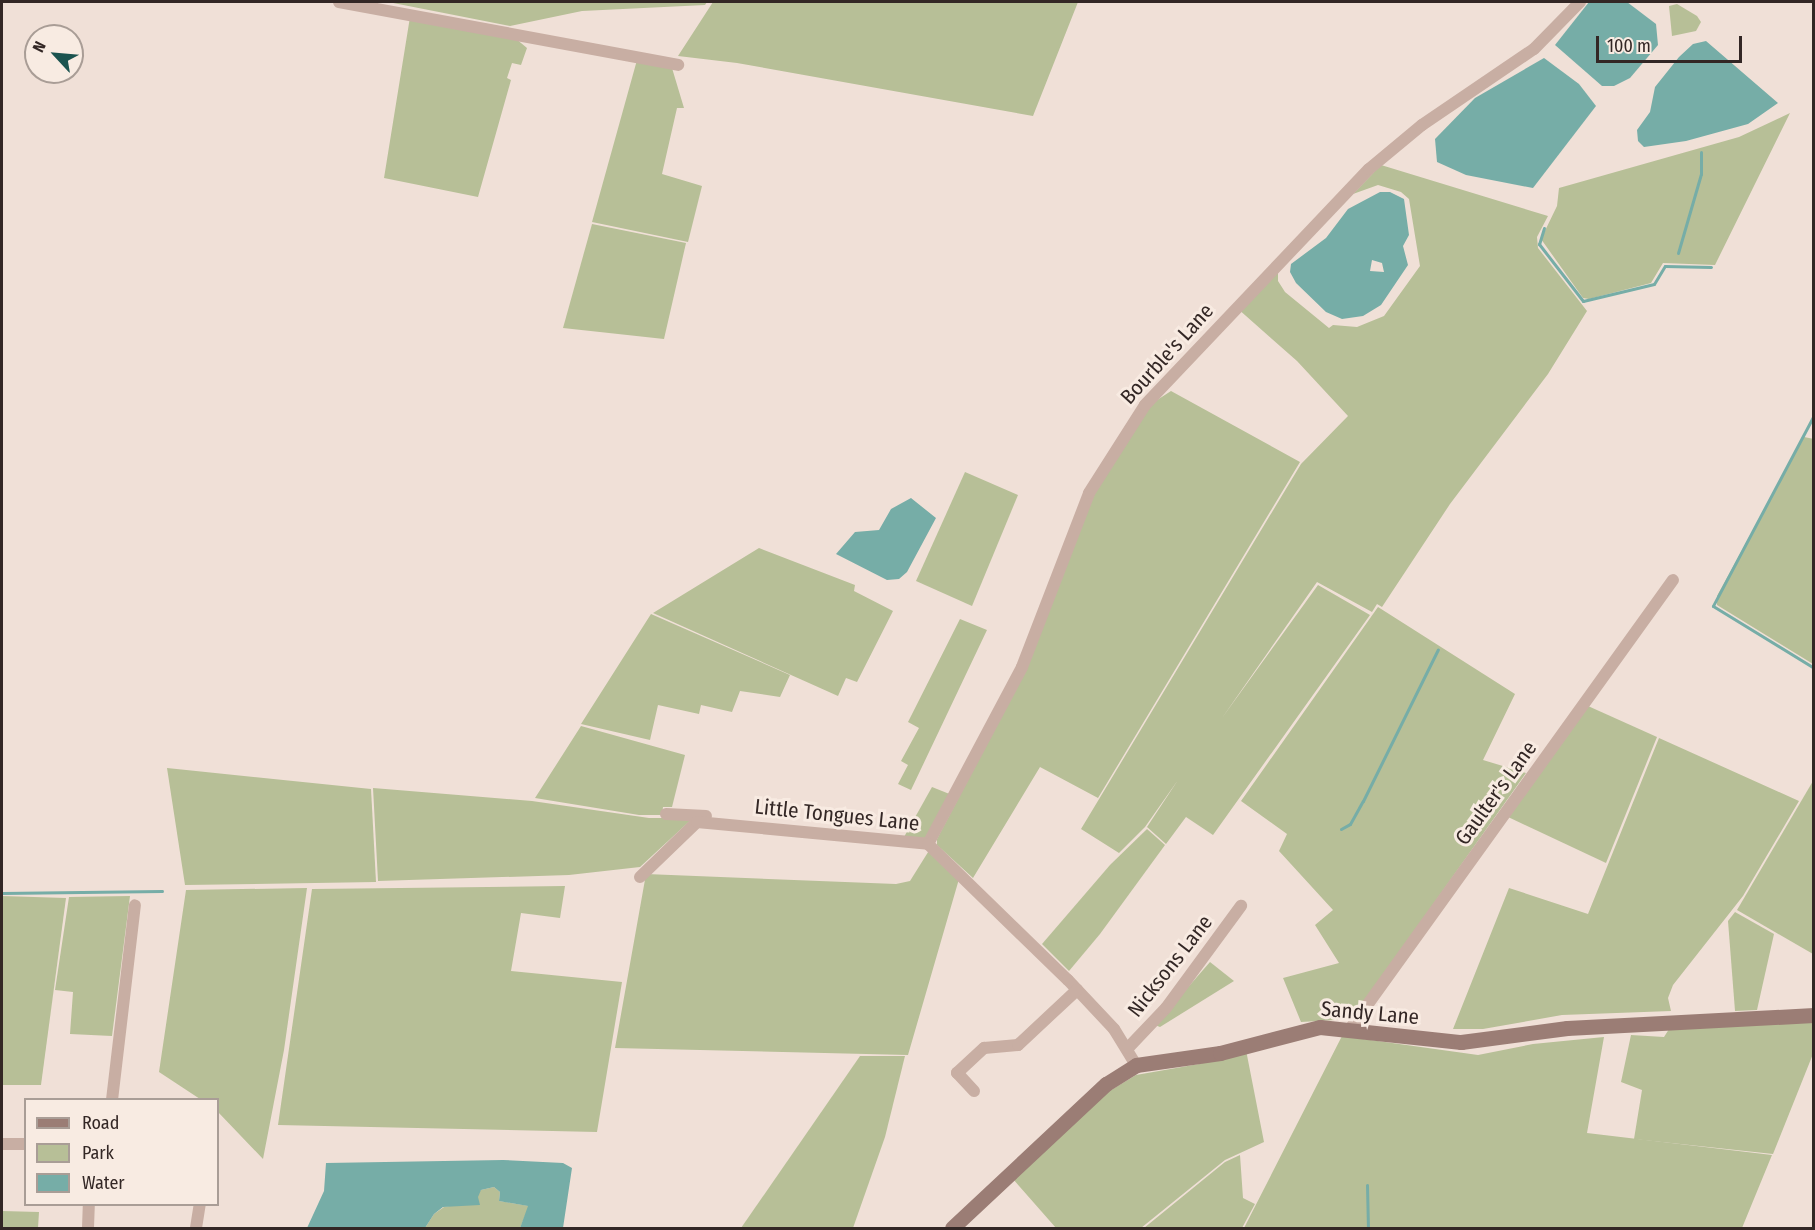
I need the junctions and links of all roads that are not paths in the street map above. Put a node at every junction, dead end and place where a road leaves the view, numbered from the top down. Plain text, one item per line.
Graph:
1 (339, 2) edge
2 (1580, 2) edge
3 (678, 65) dead end
4 (1673, 580) dead end
5 (666, 814) dead end
6 (810, 831) junction
7 (928, 844) junction
8 (640, 877) dead end
9 (135, 905) dead end
10 (1241, 906) dead end
11 (1077, 990) junction
12 (1814, 1015) edge
13 (1350, 1029) junction
14 (1128, 1048) junction
15 (1136, 1065) junction
16 (974, 1091) dead end
17 (112, 1098) edge
18 (2, 1144) edge
19 (24, 1144) edge
20 (89, 1206) edge
21 (200, 1206) edge
22 (88, 1228) edge
23 (196, 1228) edge
24 (952, 1228) edge

1 - 3 street
2 - 7 street, Bourble's Lane
4 - 13 street, Gaulter's Lane
5 - 6 street
6 - 7 street, Little Tongues Lane
6 - 8 street, Little Tongues Lane
7 - 11 street, Little Tongues Lane
9 - 17 street
10 - 14 street, Nicksons Lane
11 - 14 street, Little Tongues Lane
11 - 16 street
12 - 13 main road, Sandy Lane
13 - 15 main road, Sandy Lane
14 - 15 street, Little Tongues Lane
15 - 24 main road, Sandy Lane
18 - 19 street
20 - 22 street
21 - 23 street

